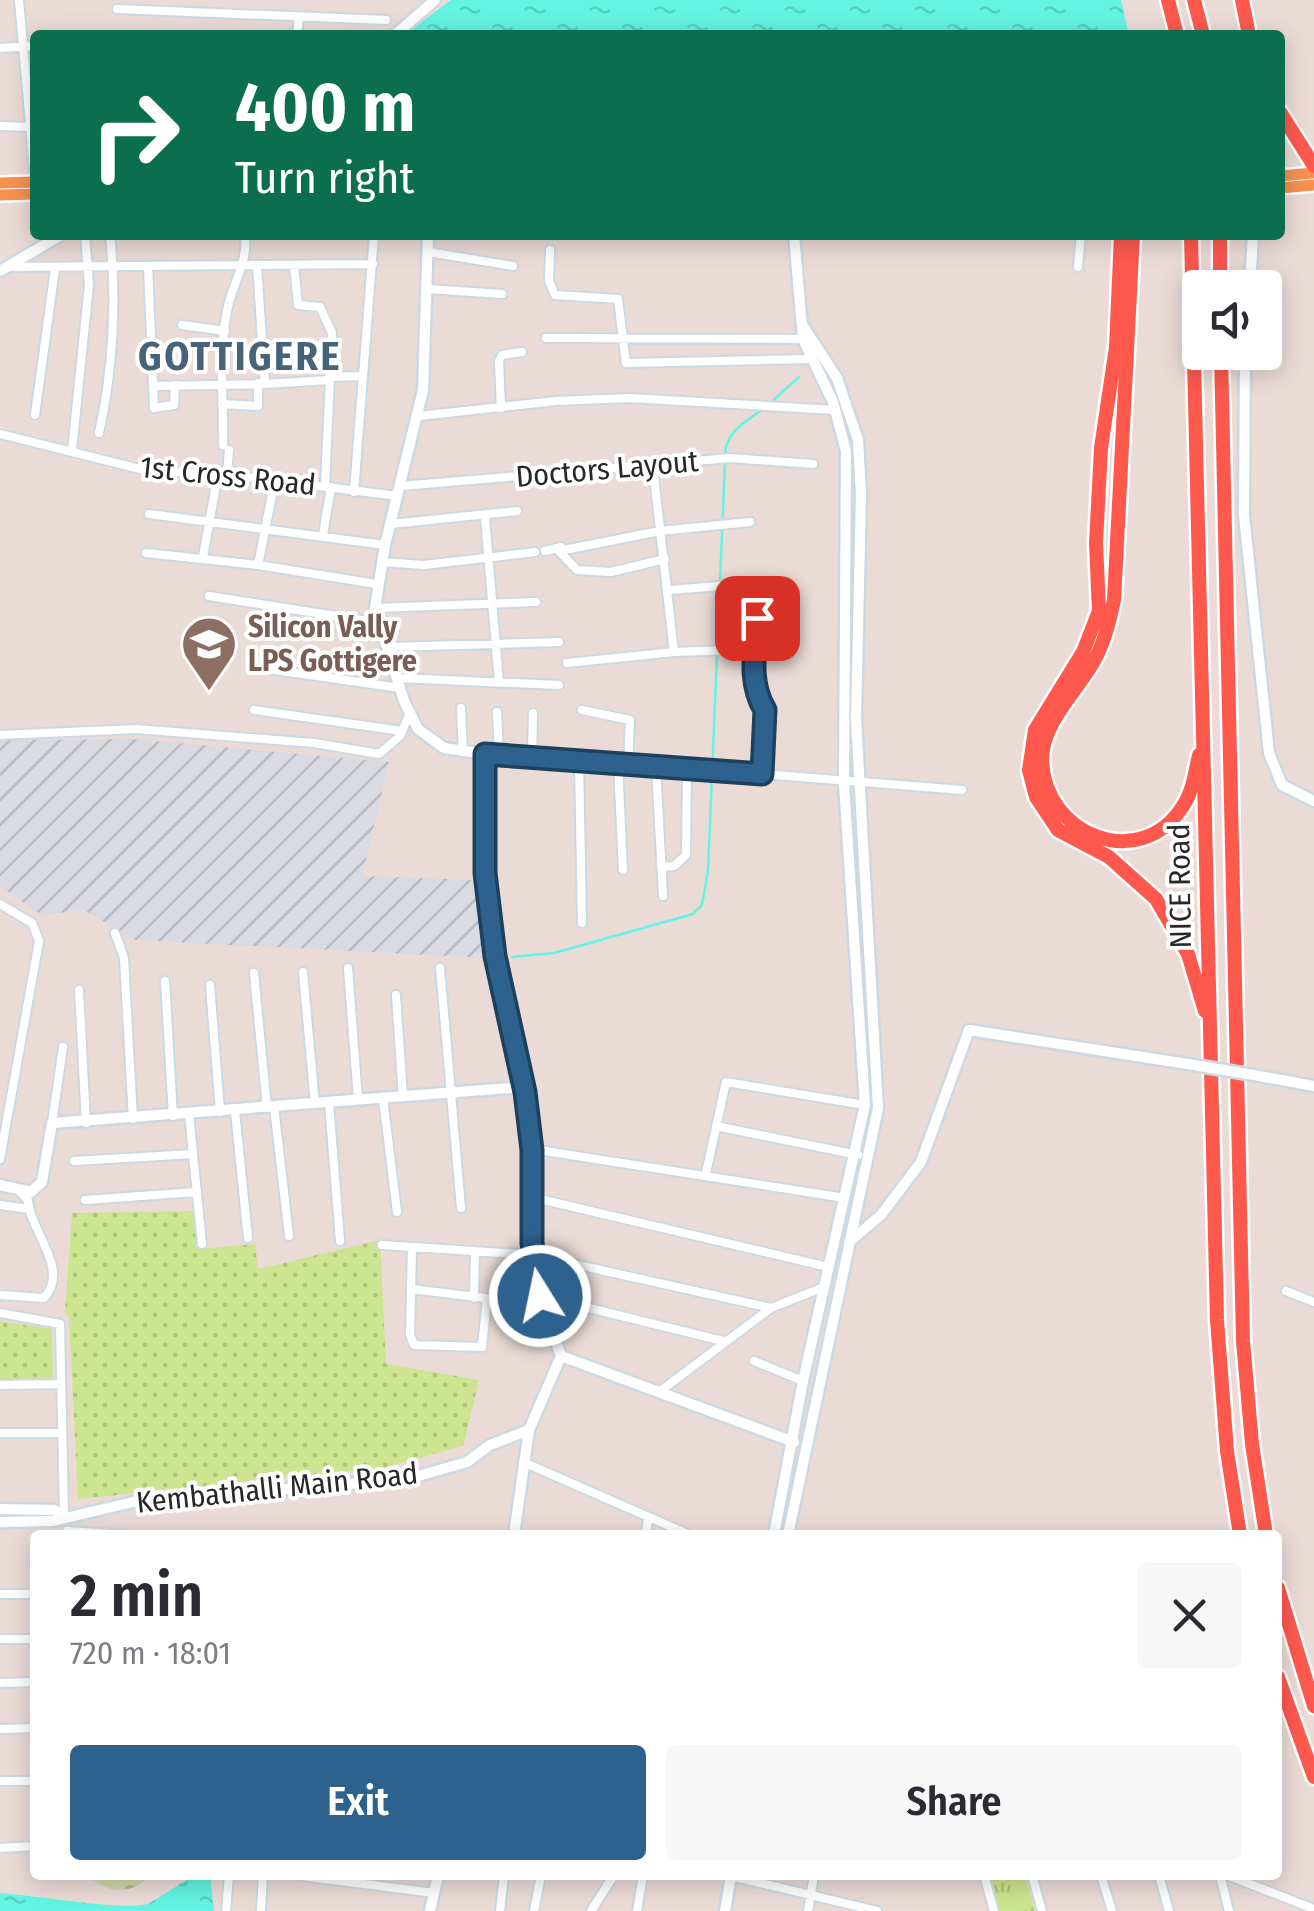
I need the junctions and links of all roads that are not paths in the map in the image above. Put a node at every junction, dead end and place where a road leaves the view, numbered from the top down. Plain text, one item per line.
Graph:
1 (19, 0) edge
2 (434, 0) edge
3 (1168, 0) edge
4 (1194, 0) edge
5 (1242, 0) edge
6 (1250, 0) edge
7 (118, 8) dead end
8 (300, 18) junction
9 (386, 20) dead end
10 (298, 30) edge
11 (401, 30) edge
12 (1176, 30) edge
13 (1201, 30) edge
14 (1248, 30) edge
15 (1256, 30) edge
16 (30, 46) edge
17 (24, 47) junction
18 (0, 48) edge
19 (30, 94) edge
20 (1285, 121) edge
21 (0, 126) edge
22 (30, 128) edge
23 (1314, 170) edge
24 (1285, 175) edge
25 (30, 182) edge
26 (0, 183) edge
27 (1314, 186) edge
28 (1285, 188) edge
29 (30, 194) edge
30 (0, 195) edge
31 (52, 240) edge
32 (86, 240) edge
33 (111, 240) edge
34 (246, 240) edge
35 (374, 240) edge
36 (428, 240) edge
37 (794, 240) edge
38 (1080, 240) edge
39 (1122, 240) edge
40 (1133, 240) edge
41 (1191, 240) edge
42 (1220, 240) edge
43 (1254, 240) edge
44 (550, 250) dead end
45 (428, 252) junction
46 (245, 264) junction
47 (372, 264) junction
48 (294, 265) junction
49 (114, 266) junction
50 (148, 266) junction
51 (256, 266) junction
52 (513, 266) dead end
53 (89, 267) junction
54 (1078, 267) dead end
55 (5, 269) edge
56 (55, 269) junction
57 (1220, 270) edge
58 (1251, 270) edge
59 (428, 289) junction
60 (502, 294) dead end
61 (182, 325) dead end
62 (224, 331) junction
63 (546, 338) dead end
64 (808, 339) junction
65 (622, 340) junction
66 (522, 352) dead end
67 (812, 360) junction
68 (1221, 370) edge
69 (1245, 370) edge
70 (363, 376) junction
71 (329, 379) junction
72 (218, 383) junction
73 (262, 383) junction
74 (175, 385) junction
75 (154, 386) junction
76 (222, 404) junction
77 (501, 408) junction
78 (836, 410) junction
79 (35, 415) dead end
80 (419, 416) junction
81 (0, 434) edge
82 (100, 434) dead end
83 (72, 450) junction
84 (813, 464) dead end
85 (652, 468) junction
86 (223, 475) junction
87 (275, 480) junction
88 (328, 486) junction
89 (400, 491) junction
90 (354, 492) junction
91 (517, 511) dead end
92 (149, 514) dead end
93 (486, 516) junction
94 (210, 521) junction
95 (750, 522) dead end
96 (391, 524) junction
97 (266, 527) junction
98 (660, 531) junction
99 (324, 535) junction
100 (385, 544) junction
101 (560, 547) junction
102 (146, 553) dead end
103 (203, 558) junction
104 (489, 558) junction
105 (664, 559) junction
106 (381, 562) junction
107 (258, 564) junction
108 (376, 584) junction
109 (670, 590) junction
110 (209, 596) dead end
111 (493, 601) junction
112 (536, 602) dead end
113 (375, 608) junction
114 (380, 622) junction
115 (559, 642) dead end
116 (496, 646) junction
117 (388, 647) junction
118 (755, 649) junction
119 (674, 652) junction
120 (567, 663) dead end
121 (261, 668) dead end
122 (500, 682) junction
123 (399, 683) junction
124 (559, 685) dead end
125 (460, 708) dead end
126 (254, 710) dead end
127 (582, 710) dead end
128 (497, 712) dead end
129 (533, 714) dead end
130 (409, 715) junction
131 (402, 731) junction
132 (1203, 733) junction
133 (0, 734) edge
134 (463, 752) junction
135 (485, 754) junction
136 (499, 755) junction
137 (532, 758) junction
138 (578, 761) junction
139 (618, 764) junction
140 (628, 764) junction
141 (656, 766) junction
142 (687, 768) junction
143 (762, 774) junction
144 (858, 783) junction
145 (844, 784) junction
146 (962, 790) dead end
147 (1314, 801) edge
148 (661, 867) junction
149 (623, 870) dead end
150 (663, 896) dead end
151 (0, 905) edge
152 (582, 923) dead end
153 (115, 933) dead end
154 (348, 968) dead end
155 (440, 968) dead end
156 (303, 972) dead end
157 (254, 973) dead end
158 (165, 981) dead end
159 (210, 985) dead end
160 (79, 990) dead end
161 (396, 995) dead end
162 (1211, 1042) junction
163 (63, 1047) dead end
164 (1314, 1086) edge
165 (524, 1087) junction
166 (450, 1093) junction
167 (403, 1097) junction
168 (383, 1098) junction
169 (358, 1100) junction
170 (329, 1103) junction
171 (315, 1104) junction
172 (865, 1105) junction
173 (271, 1108) junction
174 (235, 1111) junction
175 (220, 1112) junction
176 (189, 1114) junction
177 (173, 1116) junction
178 (134, 1119) junction
179 (52, 1123) junction
180 (86, 1123) junction
181 (716, 1126) junction
182 (532, 1150) junction
183 (193, 1154) junction
184 (858, 1155) junction
185 (0, 1159) edge
186 (74, 1161) dead end
187 (706, 1173) junction
188 (0, 1174) edge
189 (10, 1188) edge
190 (197, 1192) junction
191 (531, 1197) junction
192 (845, 1198) junction
193 (84, 1200) dead end
194 (0, 1205) edge
195 (460, 1208) dead end
196 (28, 1210) junction
197 (397, 1212) dead end
198 (289, 1236) dead end
199 (248, 1238) dead end
200 (835, 1238) junction
201 (340, 1240) dead end
202 (849, 1242) junction
203 (202, 1244) dead end
204 (382, 1245) dead end
205 (412, 1248) junction
206 (475, 1252) junction
207 (533, 1255) junction
208 (828, 1268) junction
209 (824, 1287) junction
210 (412, 1290) junction
211 (1286, 1291) dead end
212 (0, 1295) edge
213 (474, 1298) junction
214 (487, 1299) junction
215 (542, 1300) junction
216 (1314, 1302) edge
217 (771, 1308) junction
218 (0, 1313) edge
219 (723, 1341) junction
220 (561, 1356) junction
221 (754, 1361) dead end
222 (803, 1381) junction
223 (0, 1384) edge
224 (60, 1384) junction
225 (659, 1392) junction
226 (529, 1430) junction
227 (60, 1432) junction
228 (0, 1433) edge
229 (792, 1441) junction
230 (804, 1446) junction
231 (523, 1462) junction
232 (0, 1510) edge
233 (67, 1515) junction
234 (648, 1516) junction
235 (0, 1522) edge
236 (66, 1530) edge
237 (515, 1530) edge
238 (647, 1530) edge
239 (679, 1530) edge
240 (775, 1530) edge
241 (789, 1530) edge
242 (1239, 1530) edge
243 (1265, 1530) edge
244 (0, 1594) edge
245 (30, 1594) edge
246 (1282, 1601) edge
247 (0, 1639) edge
248 (30, 1639) edge
249 (30, 1682) edge
250 (0, 1683) edge
251 (1282, 1688) edge
252 (1314, 1706) edge
253 (30, 1728) edge
254 (0, 1730) edge
255 (1314, 1776) edge
256 (30, 1781) edge
257 (0, 1782) edge
258 (30, 1846) edge
259 (0, 1848) edge
260 (229, 1880) edge
261 (263, 1880) edge
262 (354, 1880) edge
263 (437, 1880) edge
264 (503, 1880) edge
265 (540, 1880) edge
266 (611, 1880) edge
267 (642, 1880) edge
268 (730, 1880) edge
269 (747, 1880) edge
270 (813, 1880) edge
271 (985, 1880) edge
272 (1033, 1880) edge
273 (1103, 1880) edge
274 (1161, 1880) edge
275 (1221, 1880) edge
276 (1241, 1880) edge
277 (434, 1893) junction
278 (810, 1896) junction
279 (1314, 1909) edge
280 (534, 1910) edge
281 (226, 1911) edge
282 (262, 1911) edge
283 (430, 1911) edge
284 (500, 1911) edge
285 (547, 1911) edge
286 (592, 1911) edge
287 (637, 1911) edge
288 (725, 1911) edge
289 (808, 1911) edge
290 (877, 1911) edge
291 (994, 1911) edge
292 (1042, 1911) edge
293 (1112, 1911) edge
294 (1170, 1911) edge
295 (1229, 1911) edge

1 - 17 street
2 - 11 street
3 - 12 highway
4 - 13 highway
5 - 14 highway
6 - 15 highway
7 - 8 street
8 - 9 street
8 - 10 street
16 - 17 street
17 - 18 street
17 - 19 street
20 - 23 highway
21 - 22 street
23 - 24 main road
25 - 26 main road
27 - 28 main road
29 - 30 main road
31 - 55 street
32 - 53 street
33 - 49 street
34 - 46 street
35 - 47 street
36 - 45 street
37 - 64 street
38 - 54 street
39 - 162 highway
40 - 132 highway
41 - 132 highway, NICE Road
42 - 57 highway
43 - 58 street
44 - 65 street
45 - 52 street
45 - 59 street
46 - 50 street
46 - 51 street
46 - 62 street
47 - 48 street
47 - 70 street
48 - 51 street
48 - 71 street
49 - 50 street
49 - 53 street
49 - 82 street
50 - 75 street
51 - 73 street
53 - 56 street
53 - 83 street
55 - 56 street
56 - 79 street
59 - 60 street
59 - 80 street
61 - 62 street
62 - 72 street
63 - 65 street
64 - 65 street
64 - 67 street
64 - 144 street
65 - 67 street
66 - 77 street
67 - 78 street
68 - 243 highway, NICE Road
69 - 147 street
70 - 71 street
70 - 90 street
71 - 73 street
71 - 88 street
72 - 73 street
72 - 74 street
72 - 76 street
73 - 76 street
74 - 75 street
74 - 75 street
76 - 86 street
77 - 78 street
77 - 80 street
78 - 145 street
80 - 89 street
81 - 83 street, 1st Cross Road
83 - 86 street, 1st Cross Road
84 - 85 street, Doctors Layout
85 - 89 street, Doctors Layout
85 - 98 street
86 - 87 street, 1st Cross Road
86 - 94 street
87 - 88 street, 1st Cross Road
87 - 97 street
88 - 90 street, 1st Cross Road
88 - 99 street
89 - 90 street, 1st Cross Road
89 - 96 street
91 - 93 street
92 - 94 street
93 - 96 street
93 - 104 street
94 - 97 street
94 - 103 street
95 - 98 street
96 - 100 street
97 - 99 street
97 - 107 street
98 - 101 street
98 - 105 street
99 - 100 street
100 - 106 street
101 - 104 street
101 - 105 street
102 - 103 street
103 - 107 street
104 - 106 street
104 - 111 street
105 - 109 street
106 - 108 street
107 - 108 street
108 - 113 street
109 - 118 street
109 - 119 street
110 - 114 street
111 - 112 street
111 - 113 street
111 - 116 street
113 - 114 street
114 - 117 street
115 - 116 street
116 - 117 street
116 - 122 street
117 - 123 street
118 - 119 street
118 - 143 street
119 - 120 street
121 - 123 street
122 - 123 street
122 - 124 street
123 - 130 street
125 - 134 street
126 - 131 street
127 - 140 street
128 - 136 street
129 - 137 street
130 - 131 street
130 - 134 street
131 - 133 street
132 - 162 highway, NICE Road
134 - 135 street
135 - 136 street
135 - 165 street
136 - 137 street
137 - 138 street
138 - 139 street
138 - 152 street
139 - 140 street
139 - 149 street
140 - 141 street
141 - 142 street
141 - 148 street
142 - 143 street
142 - 148 street
143 - 145 street
144 - 145 street
144 - 146 street
144 - 202 street
145 - 172 street
148 - 150 street
151 - 185 street
153 - 178 street
154 - 169 street
155 - 166 street
156 - 171 street
157 - 173 street
158 - 177 street
159 - 175 street
160 - 180 street
161 - 167 street
162 - 242 highway, NICE Road
163 - 179 street
164 - 202 street, bridge
165 - 166 street
165 - 182 street
166 - 167 street
166 - 195 street
167 - 168 street
168 - 169 street
168 - 197 street
169 - 170 street
170 - 171 street
170 - 201 street
171 - 173 street
172 - 181 street
172 - 184 street
173 - 174 street
173 - 198 street
174 - 175 street
174 - 199 street
175 - 176 street
176 - 177 street
176 - 183 street
177 - 178 street
178 - 180 street
179 - 180 street
179 - 189 street
181 - 184 street
181 - 187 street
182 - 187 street
182 - 191 street
183 - 186 street
183 - 190 street
184 - 192 street
187 - 192 street
188 - 189 street
189 - 196 street
190 - 193 street
190 - 203 street
191 - 207 street
191 - 208 street
192 - 200 street
194 - 196 street
196 - 212 street
200 - 202 street
200 - 208 street
202 - 230 street
204 - 205 street
205 - 206 street
205 - 210 street
206 - 207 street
206 - 213 street
207 - 215 street
207 - 217 street
208 - 209 street
209 - 217 street
209 - 222 street
210 - 213 street
210 - 214 street
211 - 216 street
213 - 214 street
214 - 215 street
215 - 219 street
215 - 220 street
217 - 219 street
218 - 224 street
219 - 225 street
220 - 225 street
220 - 226 street
221 - 222 street
222 - 229 street
223 - 224 street
224 - 227 street
225 - 229 street
226 - 231 street
226 - 233 street, Kembathalli Main Road
227 - 228 street
227 - 233 street
229 - 230 street
229 - 240 street
230 - 241 street
231 - 234 street
231 - 237 street
232 - 233 street, Kembathalli Main Road
233 - 235 street, Kembathalli Main Road
233 - 236 street
234 - 238 street
234 - 239 street
244 - 245 street
246 - 252 highway
247 - 248 street
249 - 250 street
251 - 255 highway
253 - 254 street
256 - 257 street
258 - 259 street
260 - 281 street
261 - 282 street
262 - 277 street
263 - 277 street
264 - 284 street
265 - 280 street
266 - 286 street
267 - 287 street
268 - 288 street
269 - 278 street
270 - 278 street
271 - 291 street
272 - 292 street
273 - 293 street
274 - 294 street
275 - 295 street
276 - 279 street
277 - 283 street
278 - 289 street
278 - 290 street
280 - 285 street

